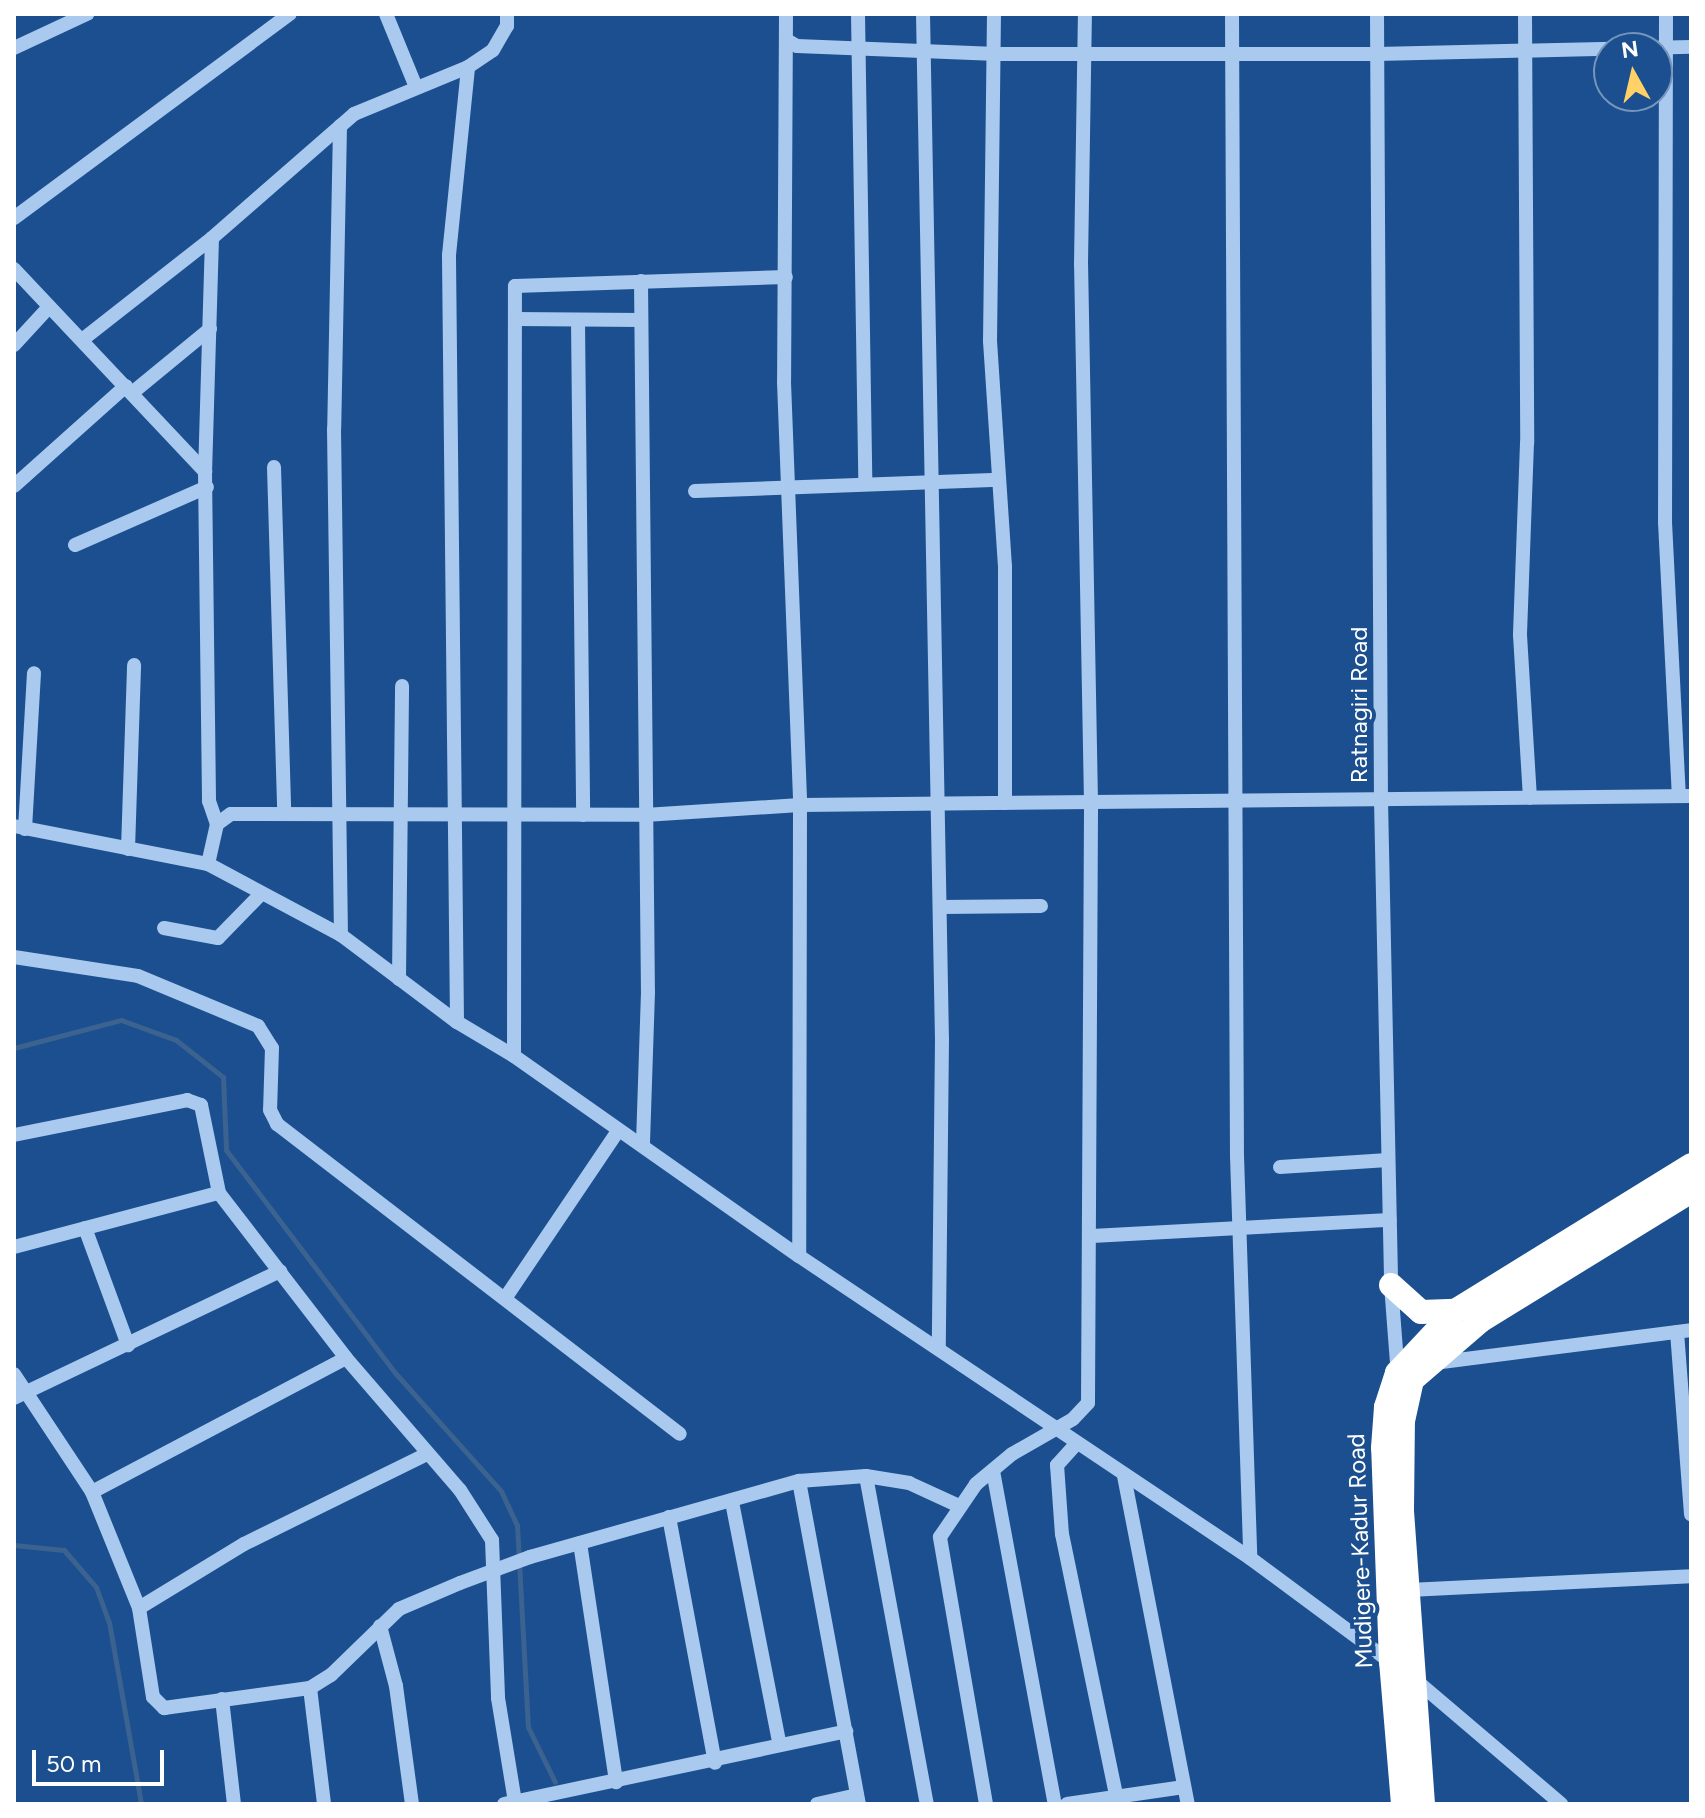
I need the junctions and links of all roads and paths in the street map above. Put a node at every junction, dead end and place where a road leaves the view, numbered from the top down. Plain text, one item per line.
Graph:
1 (87, 14) edge
2 (290, 14) edge
3 (386, 14) edge
4 (507, 14) edge
5 (786, 14) edge
6 (858, 14) edge
7 (923, 14) edge
8 (994, 14) edge
9 (1085, 14) edge
10 (1232, 14) edge
11 (1377, 14) edge
12 (1525, 14) edge
13 (790, 42) junction
14 (14, 48) edge
15 (859, 48) junction
16 (1593, 48) edge
17 (1525, 49) junction
18 (926, 50) junction
19 (1086, 52) junction
20 (997, 54) junction
21 (1377, 54) junction
22 (1232, 55) junction
23 (468, 67) junction
24 (416, 87) junction
25 (1666, 112) edge
26 (340, 126) junction
27 (14, 218) edge
28 (212, 238) junction
29 (14, 269) edge
30 (786, 277) junction
31 (641, 281) junction
32 (49, 307) junction
33 (515, 319) junction
34 (641, 320) junction
35 (578, 321) junction
36 (210, 329) junction
37 (82, 340) junction
38 (14, 345) edge
39 (129, 390) junction
40 (274, 467) dead end
41 (206, 479) junction
42 (999, 480) junction
43 (929, 483) junction
44 (788, 484) junction
45 (865, 484) junction
46 (14, 486) edge
47 (695, 491) dead end
48 (75, 545) dead end
49 (134, 665) dead end
50 (34, 673) dead end
51 (402, 686) dead end
52 (1685, 796) edge
53 (1530, 798) junction
54 (1381, 800) junction
55 (1233, 801) junction
56 (1091, 802) junction
57 (1005, 803) junction
58 (939, 804) junction
59 (800, 805) junction
60 (284, 814) junction
61 (339, 814) junction
62 (402, 814) junction
63 (457, 814) junction
64 (514, 814) junction
65 (583, 815) junction
66 (645, 815) junction
67 (217, 824) junction
68 (19, 828) edge
69 (128, 849) junction
70 (208, 864) junction
71 (261, 894) junction
72 (1041, 906) dead end
73 (941, 907) junction
74 (164, 928) dead end
75 (341, 935) junction
76 (14, 957) edge
77 (399, 979) junction
78 (457, 1022) junction
79 (514, 1056) junction
80 (618, 1131) junction
81 (14, 1135) edge
82 (643, 1145) junction
83 (1388, 1160) junction
84 (1691, 1165) edge
85 (1280, 1167) dead end
86 (1691, 1191) edge
87 (219, 1193) junction
88 (1390, 1220) junction
89 (85, 1228) junction
90 (1241, 1229) junction
91 (1092, 1236) junction
92 (14, 1247) edge
93 (799, 1256) junction
94 (280, 1271) junction
95 (1391, 1285) junction
96 (506, 1297) junction
97 (1455, 1311) junction
98 (1684, 1331) edge
99 (128, 1345) junction
100 (939, 1348) junction
101 (346, 1358) junction
102 (1425, 1364) junction
103 (14, 1374) edge
104 (1402, 1383) junction
105 (19, 1397) edge
106 (1056, 1427) junction
107 (680, 1434) dead end
108 (1077, 1443) junction
109 (427, 1454) junction
110 (993, 1471) junction
111 (866, 1476) junction
112 (1124, 1476) junction
113 (799, 1481) junction
114 (92, 1492) junction
115 (732, 1502) junction
116 (957, 1505) junction
117 (1691, 1514) edge
118 (669, 1517) junction
119 (580, 1543) junction
120 (1250, 1558) junction
121 (497, 1569) junction
122 (1691, 1576) edge
123 (1409, 1590) junction
124 (139, 1608) junction
125 (380, 1626) junction
126 (1391, 1662) junction
127 (1413, 1677) junction
128 (310, 1688) junction
129 (222, 1699) junction
130 (846, 1731) junction
131 (779, 1742) junction
132 (715, 1763) junction
133 (616, 1782) junction
134 (1184, 1787) junction
135 (858, 1800) edge
136 (545, 1801) edge
137 (1117, 1801) edge
138 (509, 1803) edge
139 (234, 1804) edge
140 (324, 1804) edge
141 (412, 1804) edge
142 (817, 1804) edge
143 (927, 1804) edge
144 (986, 1804) edge
145 (1055, 1804) edge
146 (1067, 1804) edge
147 (1188, 1804) edge
148 (1403, 1804) edge
149 (1423, 1804) edge
150 (1561, 1804) edge

1 - 14 street
2 - 27 street
3 - 24 street
4 - 23 street
5 - 13 street
6 - 15 street
7 - 18 street
8 - 20 street
9 - 19 street
10 - 22 street
11 - 21 street, Ratnagiri Road
12 - 17 street
13 - 15 street
13 - 30 street
15 - 18 street
15 - 45 street
16 - 17 street
17 - 21 street
17 - 53 street
18 - 20 street
18 - 43 street
19 - 20 street
19 - 22 street
19 - 56 street
20 - 42 street
21 - 22 street
21 - 54 street, Ratnagiri Road
22 - 55 street
23 - 24 street
23 - 63 street
24 - 26 street
25 - 52 street
26 - 28 street
26 - 61 street
28 - 36 street
28 - 37 street
29 - 32 street
30 - 31 street
30 - 44 street
31 - 33 street
31 - 34 street
32 - 37 street
32 - 38 street
33 - 35 street
33 - 64 street
34 - 35 street
34 - 66 street
35 - 65 street
36 - 39 street
36 - 41 street
37 - 39 street
39 - 41 street
39 - 46 street
40 - 60 street
41 - 48 street
41 - 67 street
42 - 43 street
42 - 57 street
43 - 45 street
43 - 58 street
44 - 45 street
44 - 47 street
44 - 59 street
49 - 69 street
50 - 68 street
51 - 62 street
52 - 53 street
53 - 54 street
54 - 55 street
54 - 83 street, Ratnagiri Road
55 - 56 street
55 - 90 street
56 - 57 street
56 - 91 street
57 - 58 street
58 - 59 street
58 - 73 street
59 - 66 street
59 - 93 street
60 - 61 street
60 - 67 street
61 - 62 street
61 - 75 street
62 - 63 street
62 - 77 street
63 - 64 street
63 - 78 street
64 - 65 street
64 - 79 street
65 - 66 street
66 - 82 street
67 - 70 street
68 - 69 street
69 - 70 street
70 - 71 street
71 - 74 street
71 - 75 street
72 - 73 street
73 - 100 street
75 - 77 street
76 - 96 street
77 - 78 street
78 - 79 street
79 - 80 street
80 - 82 street
80 - 96 street
81 - 87 street
82 - 93 street
83 - 85 street
83 - 88 street, Ratnagiri Road
84 - 97 highway, Mudigere-Kadur Road
86 - 102 highway, Mudigere-Kadur Road
87 - 89 street
87 - 94 street
88 - 90 street
88 - 95 street, Ratnagiri Road
89 - 92 street
89 - 99 street
90 - 91 street
90 - 120 street
91 - 106 street
93 - 100 street
94 - 99 street
94 - 101 street
95 - 97 highway
95 - 104 street, Ratnagiri Road
96 - 107 street
97 - 104 highway, Mudigere-Kadur Road
98 - 102 street
98 - 117 street
99 - 105 street
100 - 106 street
101 - 109 street
101 - 114 street
102 - 104 highway, Mudigere-Kadur Road
103 - 105 street
104 - 123 highway, Mudigere-Kadur Road
104 - 126 highway, Mudigere-Kadur Road
105 - 114 street
106 - 108 street
106 - 110 street
108 - 112 street
108 - 137 street
109 - 121 street
109 - 124 street
110 - 116 street
110 - 145 street
111 - 113 street
111 - 116 street
111 - 143 street
112 - 120 street
112 - 134 street
113 - 115 street
113 - 130 street
114 - 124 street
115 - 118 street
115 - 131 street
116 - 144 street
118 - 119 street
118 - 132 street
119 - 121 street
119 - 133 street
120 - 126 street
121 - 125 street
121 - 138 street
122 - 123 street
123 - 127 highway, Mudigere-Kadur Road
124 - 129 street
125 - 128 street
125 - 141 street
126 - 127 street
126 - 148 highway, Mudigere-Kadur Road
127 - 149 highway, Mudigere-Kadur Road
127 - 150 street
128 - 129 street
128 - 140 street
129 - 139 street
130 - 131 street
130 - 135 street
131 - 132 street
132 - 133 street
133 - 136 street
134 - 137 street
134 - 147 street
135 - 142 street
136 - 138 street
137 - 146 street

